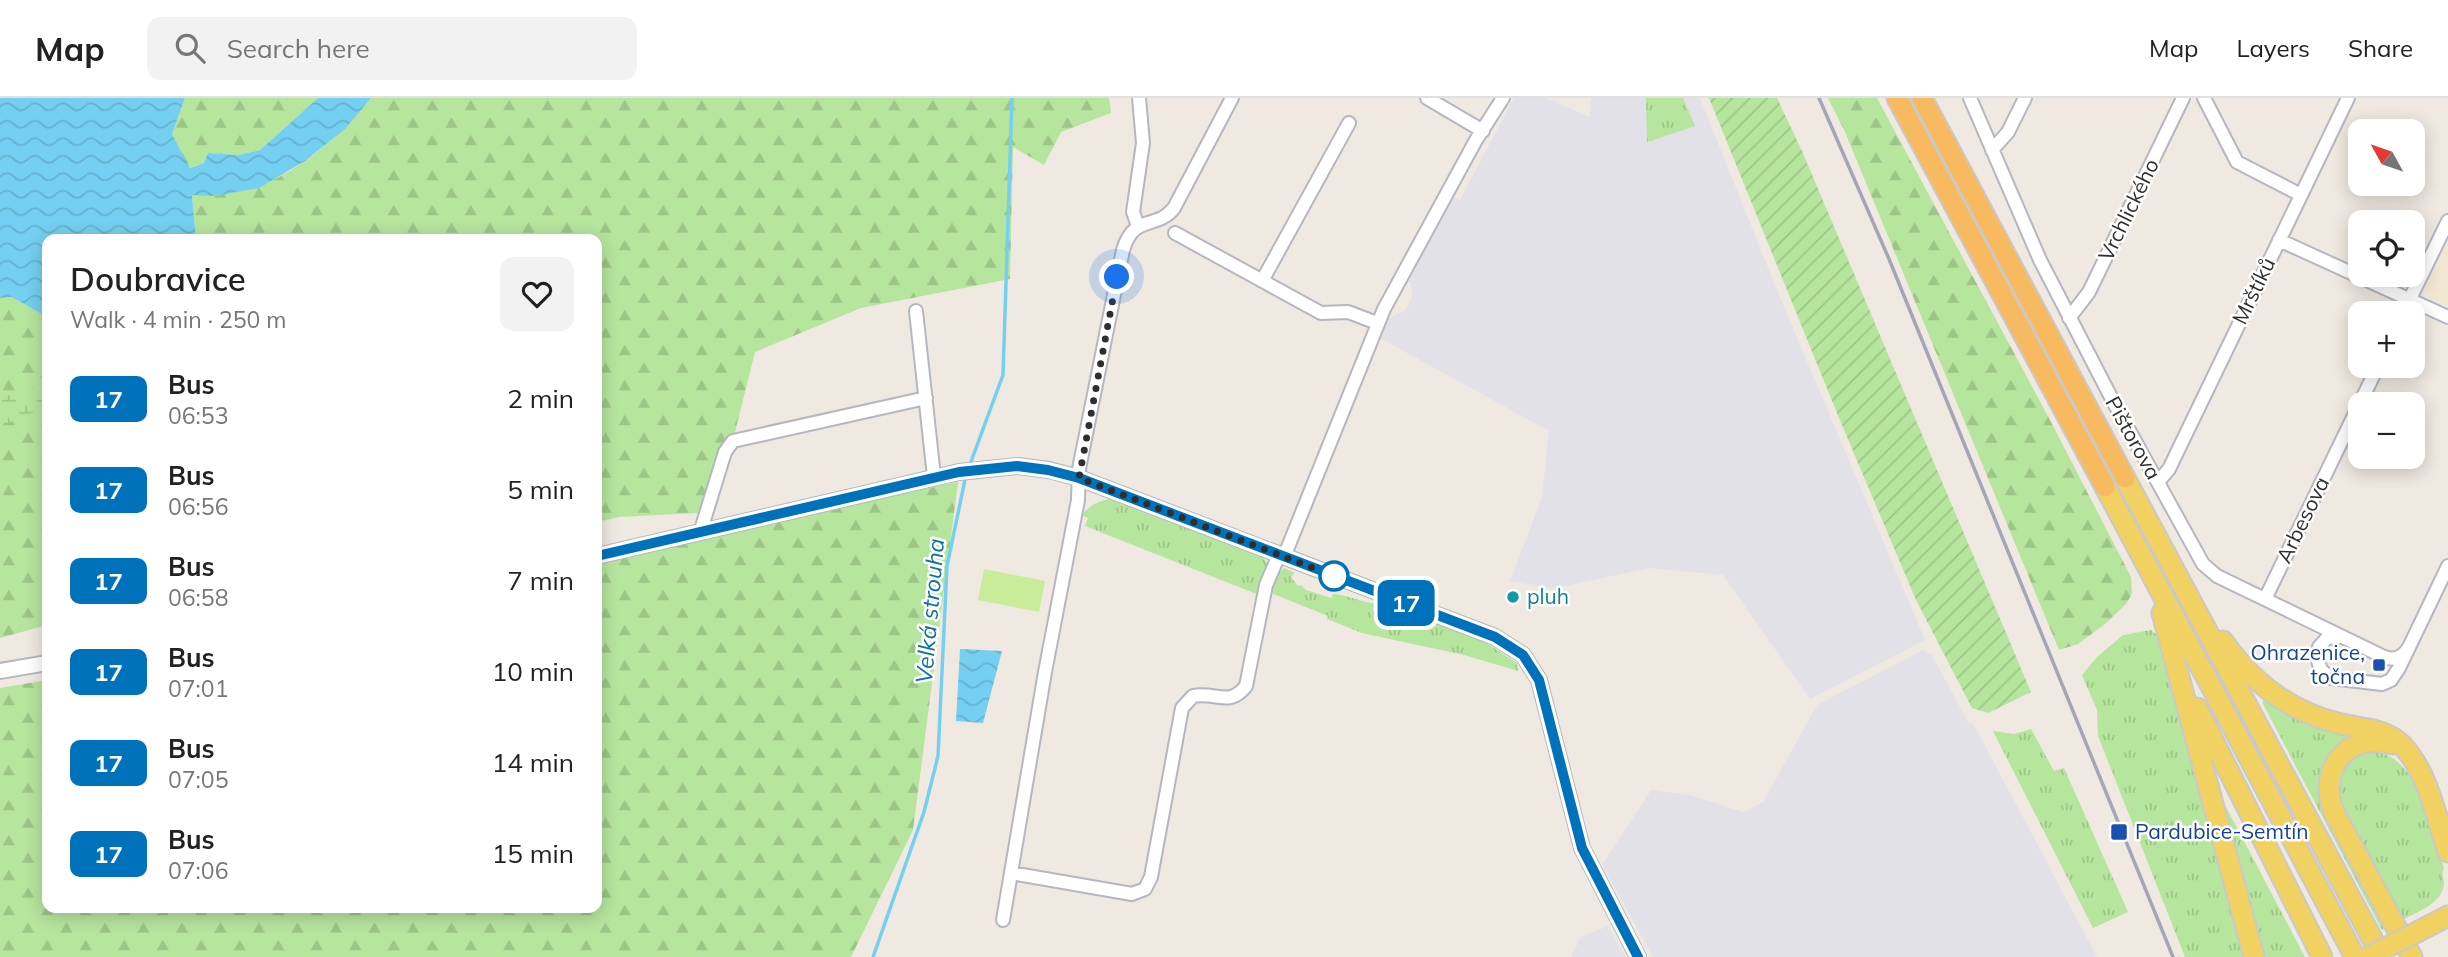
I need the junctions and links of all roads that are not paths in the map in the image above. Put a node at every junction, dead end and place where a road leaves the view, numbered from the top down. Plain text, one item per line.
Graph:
1 (1139, 98) edge
2 (1232, 98) edge
3 (1427, 98) edge
4 (1503, 98) edge
5 (1897, 98) edge
6 (1922, 98) edge
7 (1970, 98) edge
8 (2025, 98) edge
9 (2183, 98) edge
10 (2204, 98) edge
11 (2348, 98) edge
12 (1349, 123) dead end
13 (1483, 131) junction
14 (1992, 150) junction
15 (2301, 195) junction
16 (2448, 221) edge
17 (1138, 226) junction
18 (1175, 233) dead end
19 (2279, 240) junction
20 (1262, 281) junction
21 (2410, 299) junction
22 (916, 311) dead end
23 (2448, 317) edge
24 (2069, 318) junction
25 (1377, 323) junction
26 (2372, 378) edge
27 (926, 398) junction
28 (934, 477) junction
29 (1079, 478) junction
30 (2125, 478) joint
31 (2158, 482) junction
32 (2105, 488) joint
33 (700, 533) junction
34 (602, 555) edge
35 (1281, 556) junction
36 (2170, 563) junction
37 (2448, 566) edge
38 (2150, 573) junction
39 (2265, 599) junction
40 (2344, 638) junction
41 (2409, 648) junction
42 (42, 664) edge
43 (0, 671) edge
44 (2179, 672) junction
45 (2412, 758) junction
46 (2448, 852) edge
47 (1011, 873) junction
48 (2448, 916) edge
49 (1003, 920) dead end
50 (1638, 957) edge
51 (2253, 957) edge
52 (2322, 957) edge
53 (2355, 957) edge
54 (2368, 957) edge
55 (2382, 957) edge
56 (2412, 957) edge

1 - 17 street
2 - 17 street
3 - 13 street
4 - 13 street
5 - 32 highway
6 - 30 highway
7 - 14 street, Pištorova
8 - 14 street
9 - 24 street, Vrchlického
10 - 15 street
11 - 15 street, Mrštíků
12 - 20 street
13 - 25 street
14 - 24 street, Pištorova
15 - 19 street, Mrštíků
16 - 21 street
17 - 29 street
18 - 20 street
19 - 21 street
19 - 31 street, Mrštíků
20 - 25 street
21 - 23 street
22 - 27 street
24 - 31 street, Pištorova
25 - 35 street
26 - 39 street, Arbesova
27 - 28 street
27 - 33 street
28 - 29 street
28 - 33 street
29 - 35 street
29 - 47 street
30 - 36 main road
31 - 39 street, Pištorova
32 - 38 main road
33 - 34 street
35 - 47 street
35 - 50 street
36 - 45 main road
36 - 55 main road
37 - 41 street
38 - 44 main road
38 - 53 main road
39 - 40 street, Pištorova
40 - 41 street, Pištorova
40 - 41 street
42 - 43 street
44 - 51 main road
44 - 52 main road
45 - 46 main road
45 - 56 main road
47 - 49 street
48 - 54 main road, bridge

